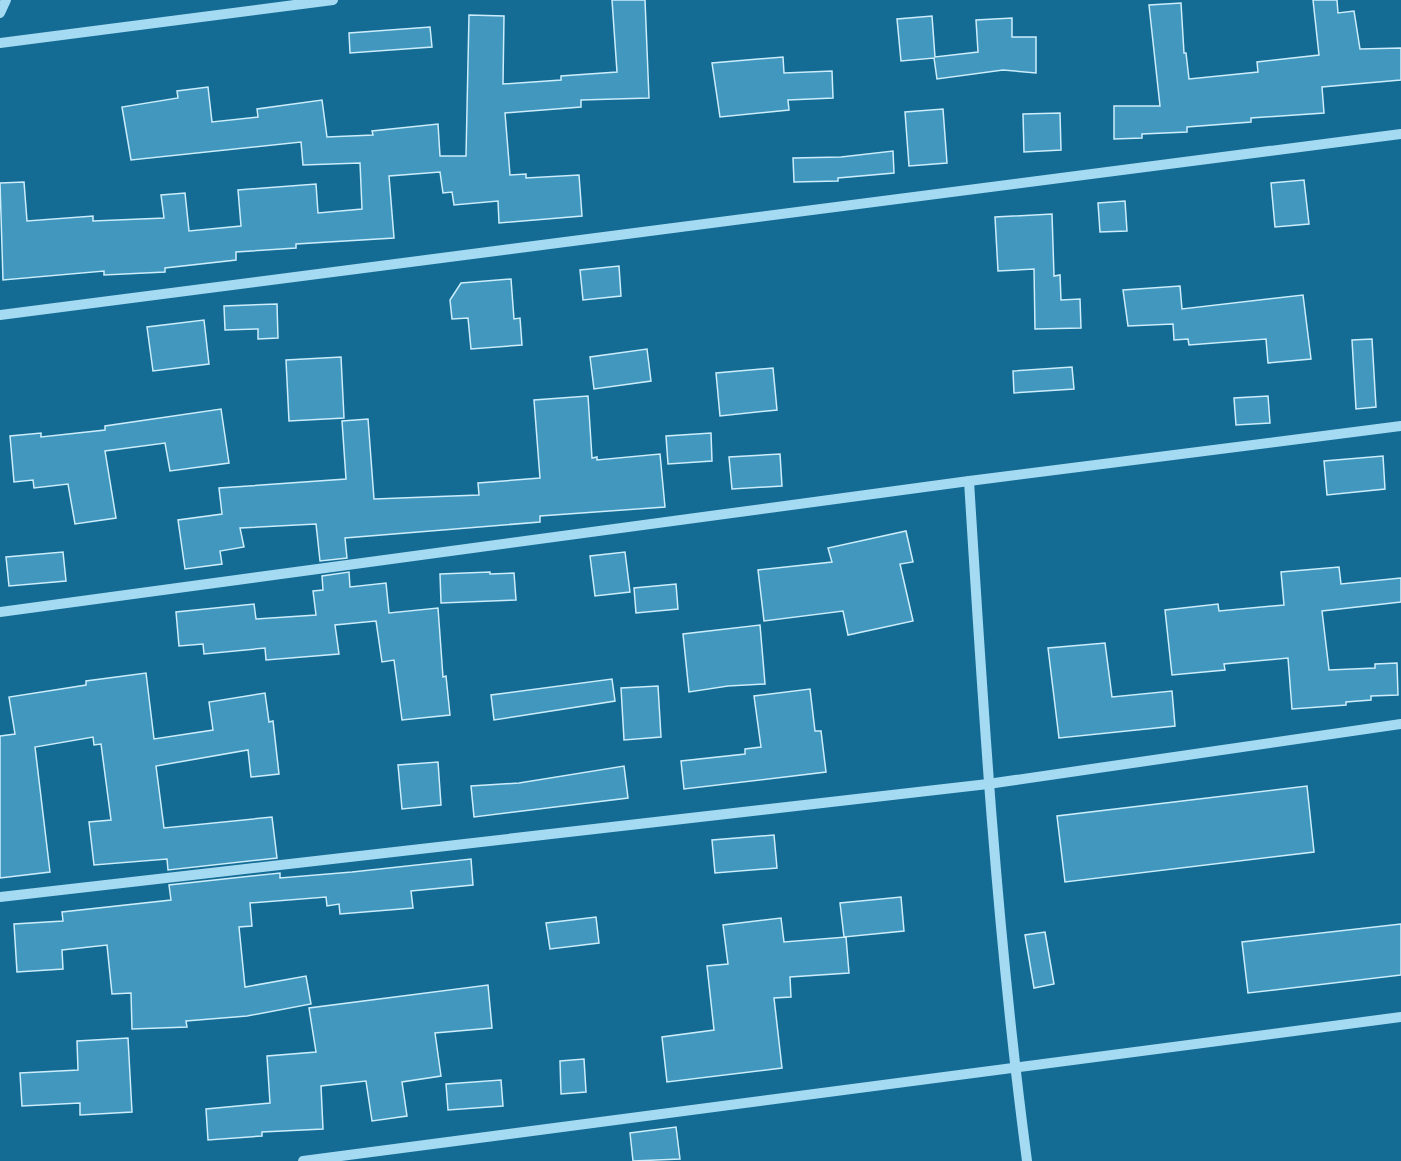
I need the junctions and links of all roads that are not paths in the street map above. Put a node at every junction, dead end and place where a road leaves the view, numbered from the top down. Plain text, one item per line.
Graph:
1 (6, 0) edge
2 (333, 0) edge
3 (0, 13) edge
4 (0, 43) edge
5 (1401, 134) edge
6 (0, 315) edge
7 (1401, 426) edge
8 (969, 481) junction
9 (0, 612) edge
10 (1401, 724) edge
11 (988, 784) junction
12 (0, 897) edge
13 (1401, 1017) edge
14 (1015, 1068) junction
15 (303, 1161) edge
16 (1027, 1161) edge

1 - 3 street
2 - 4 street
5 - 6 street
7 - 8 street
8 - 9 street
8 - 11 street
10 - 11 street
11 - 12 street
11 - 14 street
13 - 14 street
14 - 15 street
14 - 16 street

